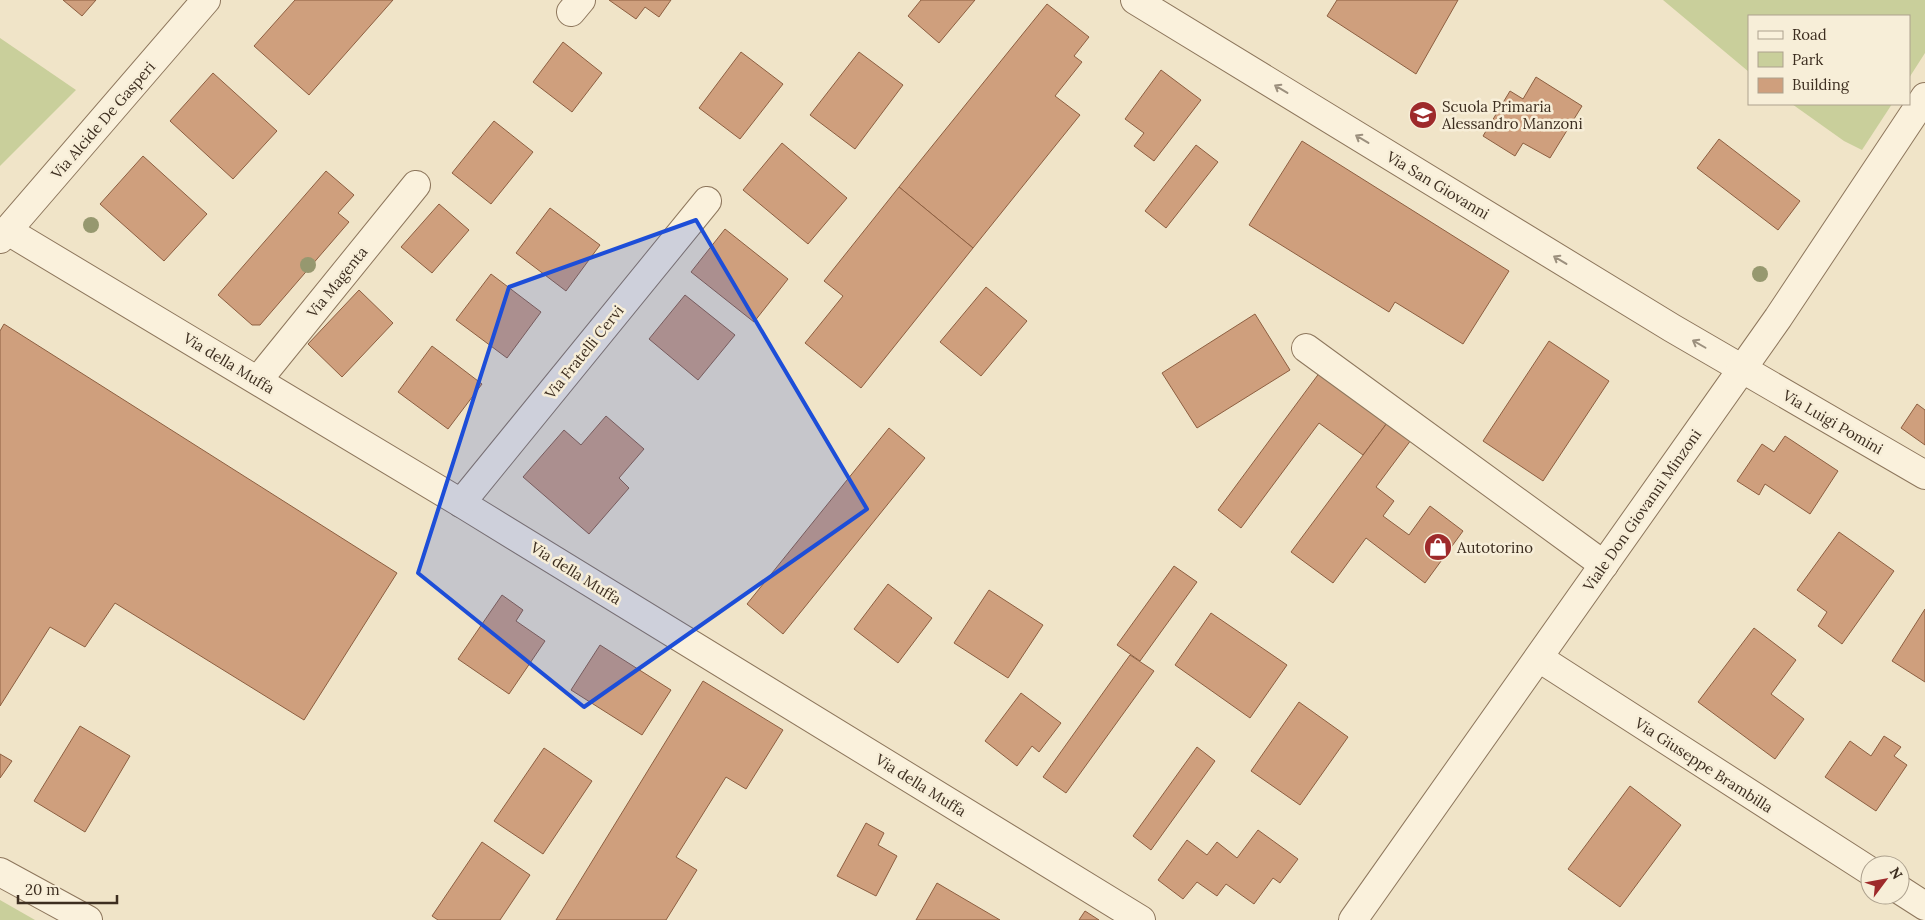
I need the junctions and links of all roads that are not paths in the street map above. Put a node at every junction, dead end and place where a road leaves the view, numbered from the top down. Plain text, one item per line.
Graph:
1 (206, 0) edge
2 (1135, 0) edge
3 (1925, 97) edge
4 (416, 185) dead end
5 (707, 201) dead end
6 (4, 235) edge
7 (1306, 348) dead end
8 (1741, 369) junction
9 (258, 380) junction
10 (1925, 475) edge
11 (461, 503) junction
12 (1604, 565) junction
13 (1539, 658) junction
14 (1860, 865) edge
15 (0, 872) edge
16 (1910, 896) edge
17 (1925, 906) edge
18 (88, 920) edge
19 (1141, 920) edge
20 (1353, 920) edge

1 - 6 street, Via Alcide De Gasperi
8 -> 2 street, Via San Giovanni
3 - 8 street, Viale Don Giovanni Minzoni
4 - 9 street, Via Magenta
5 - 11 street, Via Fratelli Cervi
6 - 9 street, Via della Muffa
7 - 12 street
8 - 10 street, Via Luigi Pomini
8 - 12 street, Viale Don Giovanni Minzoni
9 - 11 street, Via della Muffa
11 - 19 street, Via della Muffa
12 - 13 street, Viale Don Giovanni Minzoni
13 - 14 street, Via Giuseppe Brambilla
13 - 20 street, Viale Don Giovanni Minzoni
15 - 18 street
16 - 17 street

